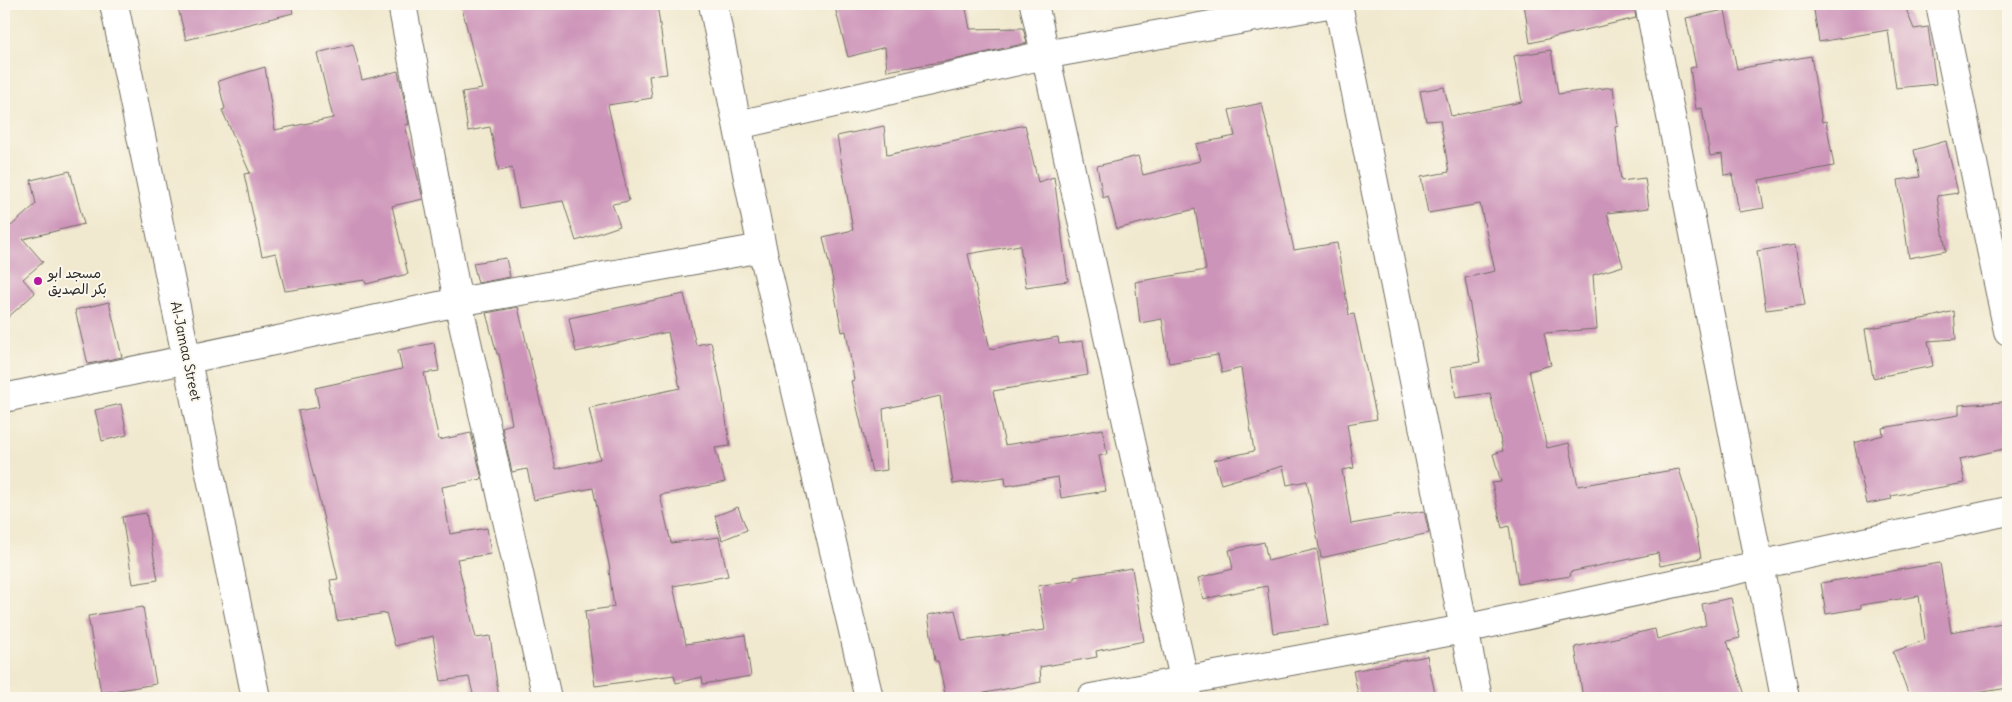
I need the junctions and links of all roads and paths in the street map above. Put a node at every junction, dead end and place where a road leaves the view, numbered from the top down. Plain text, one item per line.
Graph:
1 (114, 4) edge
2 (402, 4) edge
3 (713, 4) edge
4 (1034, 4) edge
5 (1328, 4) edge
6 (1338, 4) edge
7 (1649, 4) edge
8 (1940, 4) edge
9 (1044, 55) junction
10 (738, 125) junction
11 (762, 248) junction
12 (458, 302) junction
13 (2008, 331) edge
14 (188, 359) junction
15 (4, 398) edge
16 (2008, 511) edge
17 (1757, 564) junction
18 (1464, 629) junction
19 (1186, 689) edge
20 (256, 698) edge
21 (547, 698) edge
22 (869, 698) edge
23 (1091, 698) edge
24 (1478, 698) edge
25 (1785, 698) edge

1 - 14 street, Al-Jamaa Street
2 - 12 street
3 - 10 street
4 - 9 street
5 - 9 street
6 - 18 street
7 - 17 street
8 - 13 street
9 - 10 street
9 - 19 street
10 - 11 street
11 - 12 street
11 - 22 street
12 - 14 street
12 - 21 street
14 - 15 street
14 - 20 street, Al-Jamaa Street
16 - 17 street
17 - 18 street
17 - 25 street
18 - 19 street
18 - 24 street
19 - 23 street

